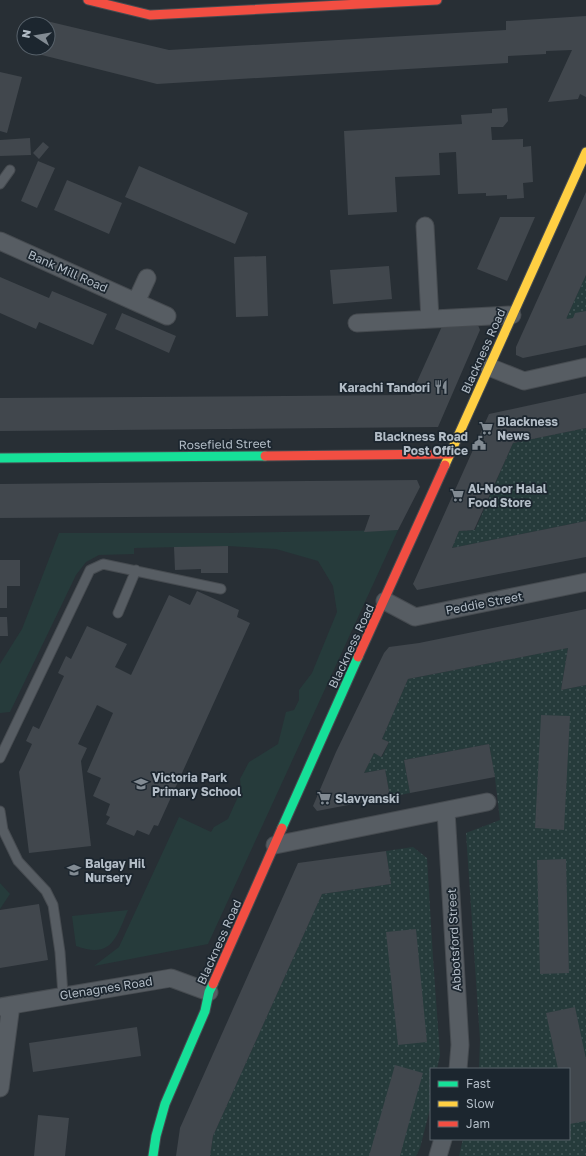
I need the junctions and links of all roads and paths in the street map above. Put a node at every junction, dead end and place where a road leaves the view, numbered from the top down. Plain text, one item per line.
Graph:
1 (88, 0) edge
2 (437, 0) edge
3 (276, 4) edge
4 (586, 152) edge
5 (10, 170) dead end
6 (581, 173) edge
7 (0, 184) edge
8 (425, 226) dead end
9 (0, 241) edge
10 (147, 278) dead end
11 (136, 302) junction
12 (512, 315) junction
13 (167, 316) dead end
14 (430, 319) junction
15 (357, 323) dead end
16 (490, 367) junction
17 (586, 367) edge
18 (450, 454) junction
19 (0, 458) edge
20 (136, 570) junction
21 (586, 582) edge
22 (221, 589) dead end
23 (385, 601) junction
24 (118, 613) dead end
25 (0, 758) edge
26 (488, 802) dead end
27 (0, 811) edge
28 (446, 811) junction
29 (275, 845) junction
30 (210, 992) junction
31 (64, 995) junction
32 (6, 1006) edge
33 (458, 1068) edge
34 (0, 1088) edge
35 (443, 1140) edge
36 (154, 1156) edge
37 (438, 1156) edge

1 - 3 street
2 - 3 street
4 - 6 street, Blackness Road
5 - 7 lane
6 - 12 street, Blackness Road
8 - 14 street
9 - 11 street, Bank Mill Road
10 - 11 street
11 - 13 street, Bank Mill Road
12 - 14 street
12 - 16 street, Blackness Road
14 - 15 street
16 - 17 street
16 - 18 street, Blackness Road
18 - 19 street, Rosefield Street
18 - 23 street, Blackness Road
20 - 22 lane
20 - 24 lane
20 - 25 lane
21 - 23 street, Peddie Street
23 - 29 street, Blackness Road
26 - 28 street
27 - 31 lane
28 - 29 street
28 - 33 street, Abbotsford Street
29 - 30 street, Blackness Road
30 - 31 street, Glenagnes Road
30 - 36 street, Blackness Road
31 - 32 street, Glenagnes Road
32 - 34 street
35 - 37 street

